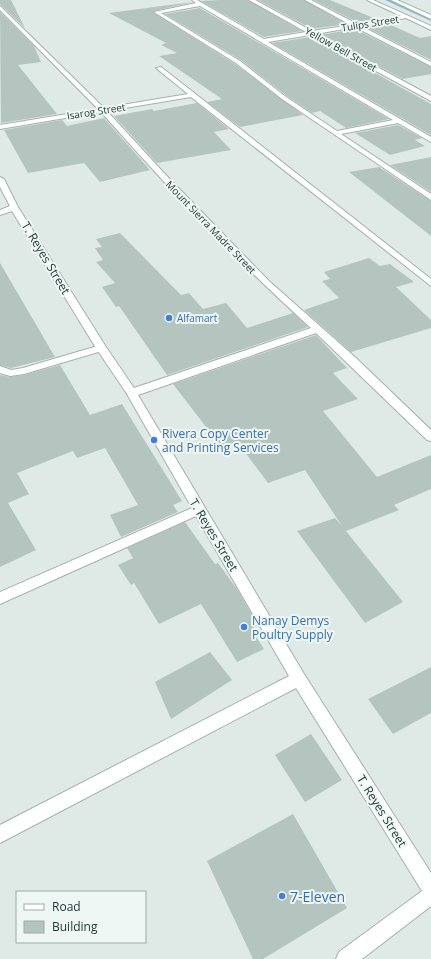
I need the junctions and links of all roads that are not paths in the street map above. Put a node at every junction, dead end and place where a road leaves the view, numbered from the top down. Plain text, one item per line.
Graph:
1 (194, 0) edge
2 (251, 0) edge
3 (307, 0) edge
4 (369, 0) edge
5 (393, 0) edge
6 (201, 4) junction
7 (0, 8) edge
8 (406, 17) junction
9 (431, 17) edge
10 (357, 25) junction
11 (431, 28) edge
12 (311, 33) junction
13 (263, 41) junction
14 (431, 64) edge
15 (159, 68) dead end
16 (191, 95) junction
17 (431, 99) edge
18 (103, 110) junction
19 (401, 121) junction
20 (0, 127) edge
21 (336, 132) junction
22 (431, 140) edge
23 (0, 179) edge
24 (431, 198) edge
25 (14, 207) junction
26 (0, 213) edge
27 (431, 283) edge
28 (318, 329) junction
29 (101, 348) junction
30 (0, 369) edge
31 (132, 393) junction
32 (431, 437) edge
33 (198, 510) junction
34 (0, 598) edge
35 (299, 679) junction
36 (0, 834) edge
37 (431, 889) edge
38 (431, 895) edge
39 (346, 959) edge

1 - 6 street
2 - 12 street, Yellow Bell Street
3 - 10 street
4 - 8 street
5 - 9 street
6 - 13 street
6 - 21 street
7 - 18 street, Mount Sierra Madre Street
8 - 10 street, Tulips Street
8 - 11 street
10 - 12 street, Tulips Street
10 - 14 street
12 - 13 street, Tulips Street
12 - 17 street, Yellow Bell Street
13 - 19 street
15 - 16 street
16 - 18 street, Isarog Street
16 - 27 street
18 - 20 street, Isarog Street
18 - 28 street, Mount Sierra Madre Street
19 - 21 street
19 - 22 street
21 - 24 street
23 - 25 street, T. Reyes Street
25 - 26 street
25 - 29 street, T. Reyes Street
28 - 31 street
28 - 32 street, Mount Sierra Madre Street
29 - 30 street
29 - 31 street, T. Reyes Street
31 - 33 street, T. Reyes Street
33 - 34 street
33 - 35 street, T. Reyes Street
35 - 36 street
35 - 37 street, T. Reyes Street
38 - 39 street

